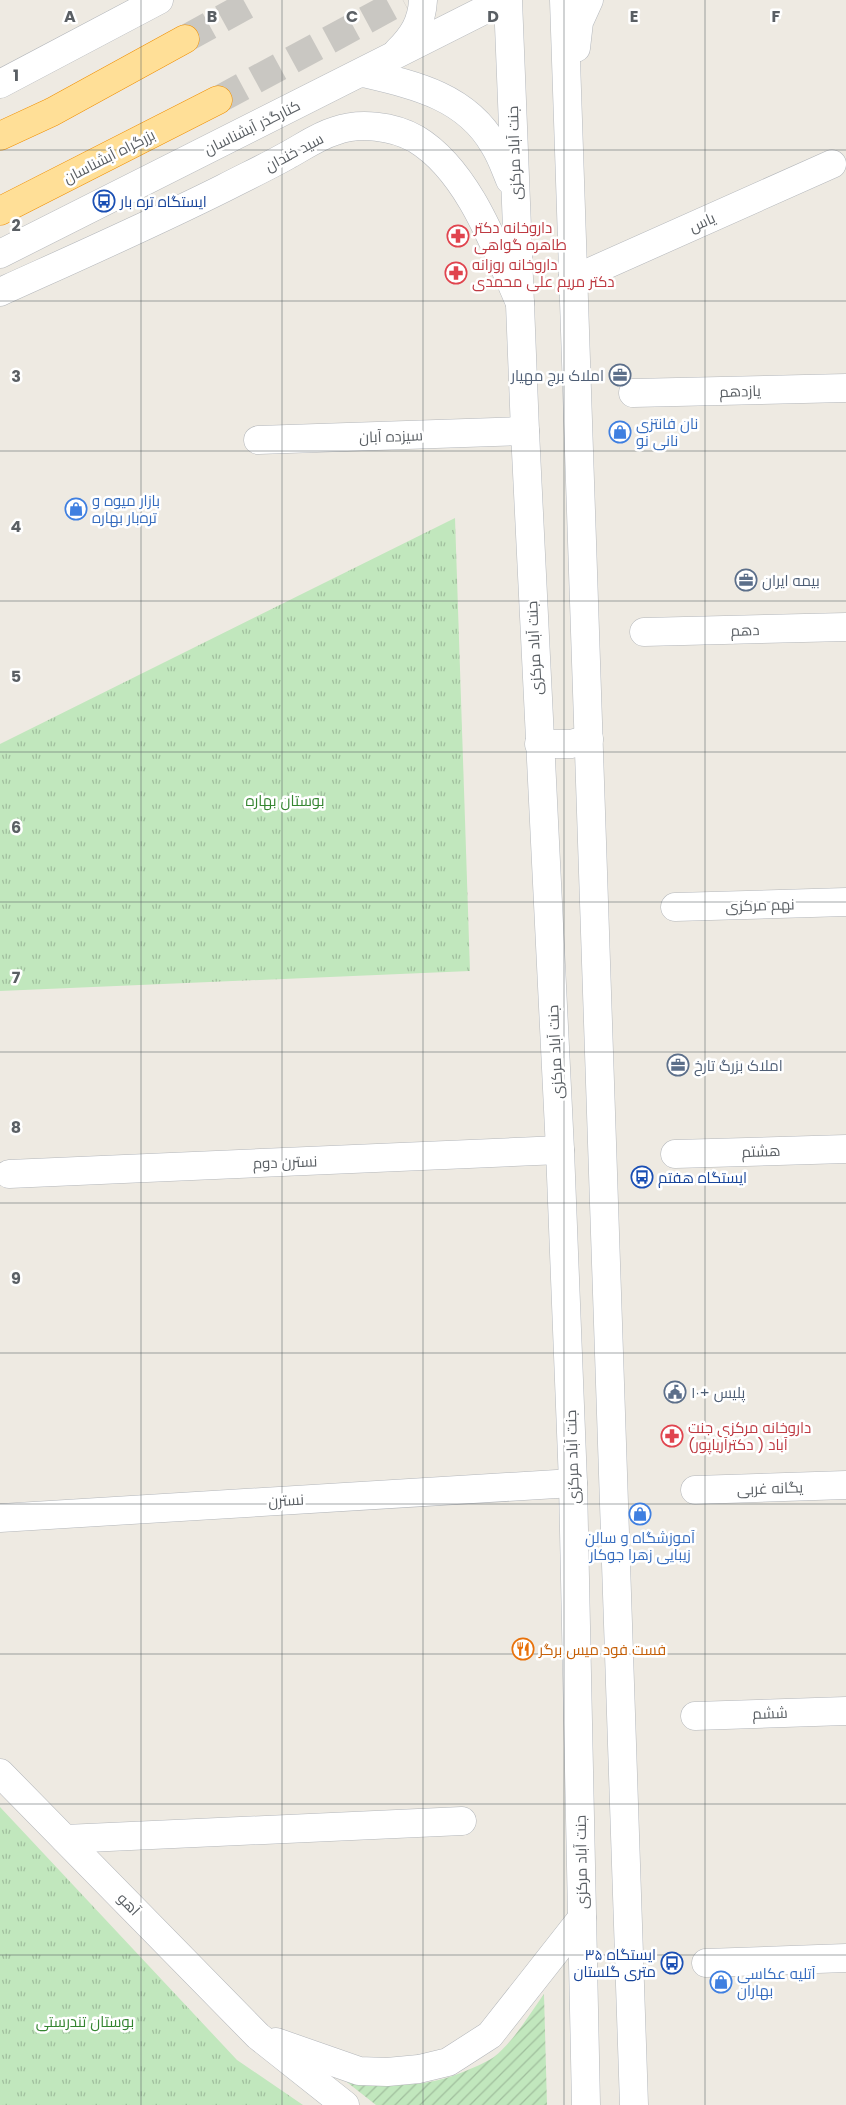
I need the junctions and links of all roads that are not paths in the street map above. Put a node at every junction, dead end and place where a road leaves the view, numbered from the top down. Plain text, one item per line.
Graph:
1 (159, 0) edge
2 (424, 0) edge
3 (504, 0) edge
4 (508, 0) edge
5 (564, 0) edge
6 (589, 0) edge
7 (185, 39) tunnel mouth
8 (389, 59) junction
9 (363, 73) junction
10 (0, 84) edge
11 (218, 100) tunnel mouth
12 (0, 136) edge
13 (832, 164) dead end
14 (568, 184) junction
15 (516, 192) junction
16 (0, 211) edge
17 (0, 254) edge
18 (572, 280) junction
19 (0, 292) edge
20 (520, 303) junction
21 (846, 388) edge
22 (634, 393) dead end
23 (525, 431) junction
24 (258, 440) dead end
25 (846, 627) edge
26 (644, 632) dead end
27 (589, 739) junction
28 (538, 744) junction
29 (846, 902) edge
30 (675, 907) dead end
31 (846, 1149) edge
32 (560, 1150) junction
33 (676, 1154) dead end
34 (9, 1174) dead end
35 (573, 1483) junction
36 (846, 1485) edge
37 (695, 1490) dead end
38 (0, 1518) edge
39 (846, 1711) edge
40 (694, 1716) dead end
41 (0, 1773) edge
42 (462, 1821) dead end
43 (65, 1839) junction
44 (582, 1918) junction
45 (846, 1958) edge
46 (706, 1963) dead end
47 (258, 2036) junction
48 (346, 2105) edge
49 (586, 2105) edge
50 (634, 2105) edge

1 - 10 street
2 - 8 street
3 - 8 street, کنارگذر آبشناسان
4 - 15 street, جنت آباد مرکزی
5 - 14 street
6 - 14 street
7 - 12 highway
8 - 9 street, کنارگذر آبشناسان
9 - 15 street
9 - 17 street, کنارگذر آبشناسان
11 - 16 highway, بزرگراه آبشناسان
13 - 18 street, یاس
14 - 18 street
15 - 20 street, جنت آباد مرکزی
18 - 27 street
19 - 20 street, سید خندان
20 - 23 street, جنت آباد مرکزی
21 - 22 street, یازدهم
23 - 24 street, سیزده آبان
23 - 28 street, جنت آباد مرکزی
25 - 26 street, دهم
27 - 28 street
27 - 50 street
28 - 32 street, جنت آباد مرکزی
29 - 30 street, نهم مرکزی
31 - 33 street, هشتم
32 - 34 street, نسترن دوم
32 - 35 street, جنت آباد مرکزی
35 - 38 street, نسترن
35 - 44 street, جنت آباد مرکزی
36 - 37 street, یگانه غربی
39 - 40 street, ششم
41 - 43 street, آهو
42 - 43 street
43 - 47 street, آهو
44 - 47 street
44 - 49 street, جنت آباد مرکزی
45 - 46 street
47 - 48 street, آهو

